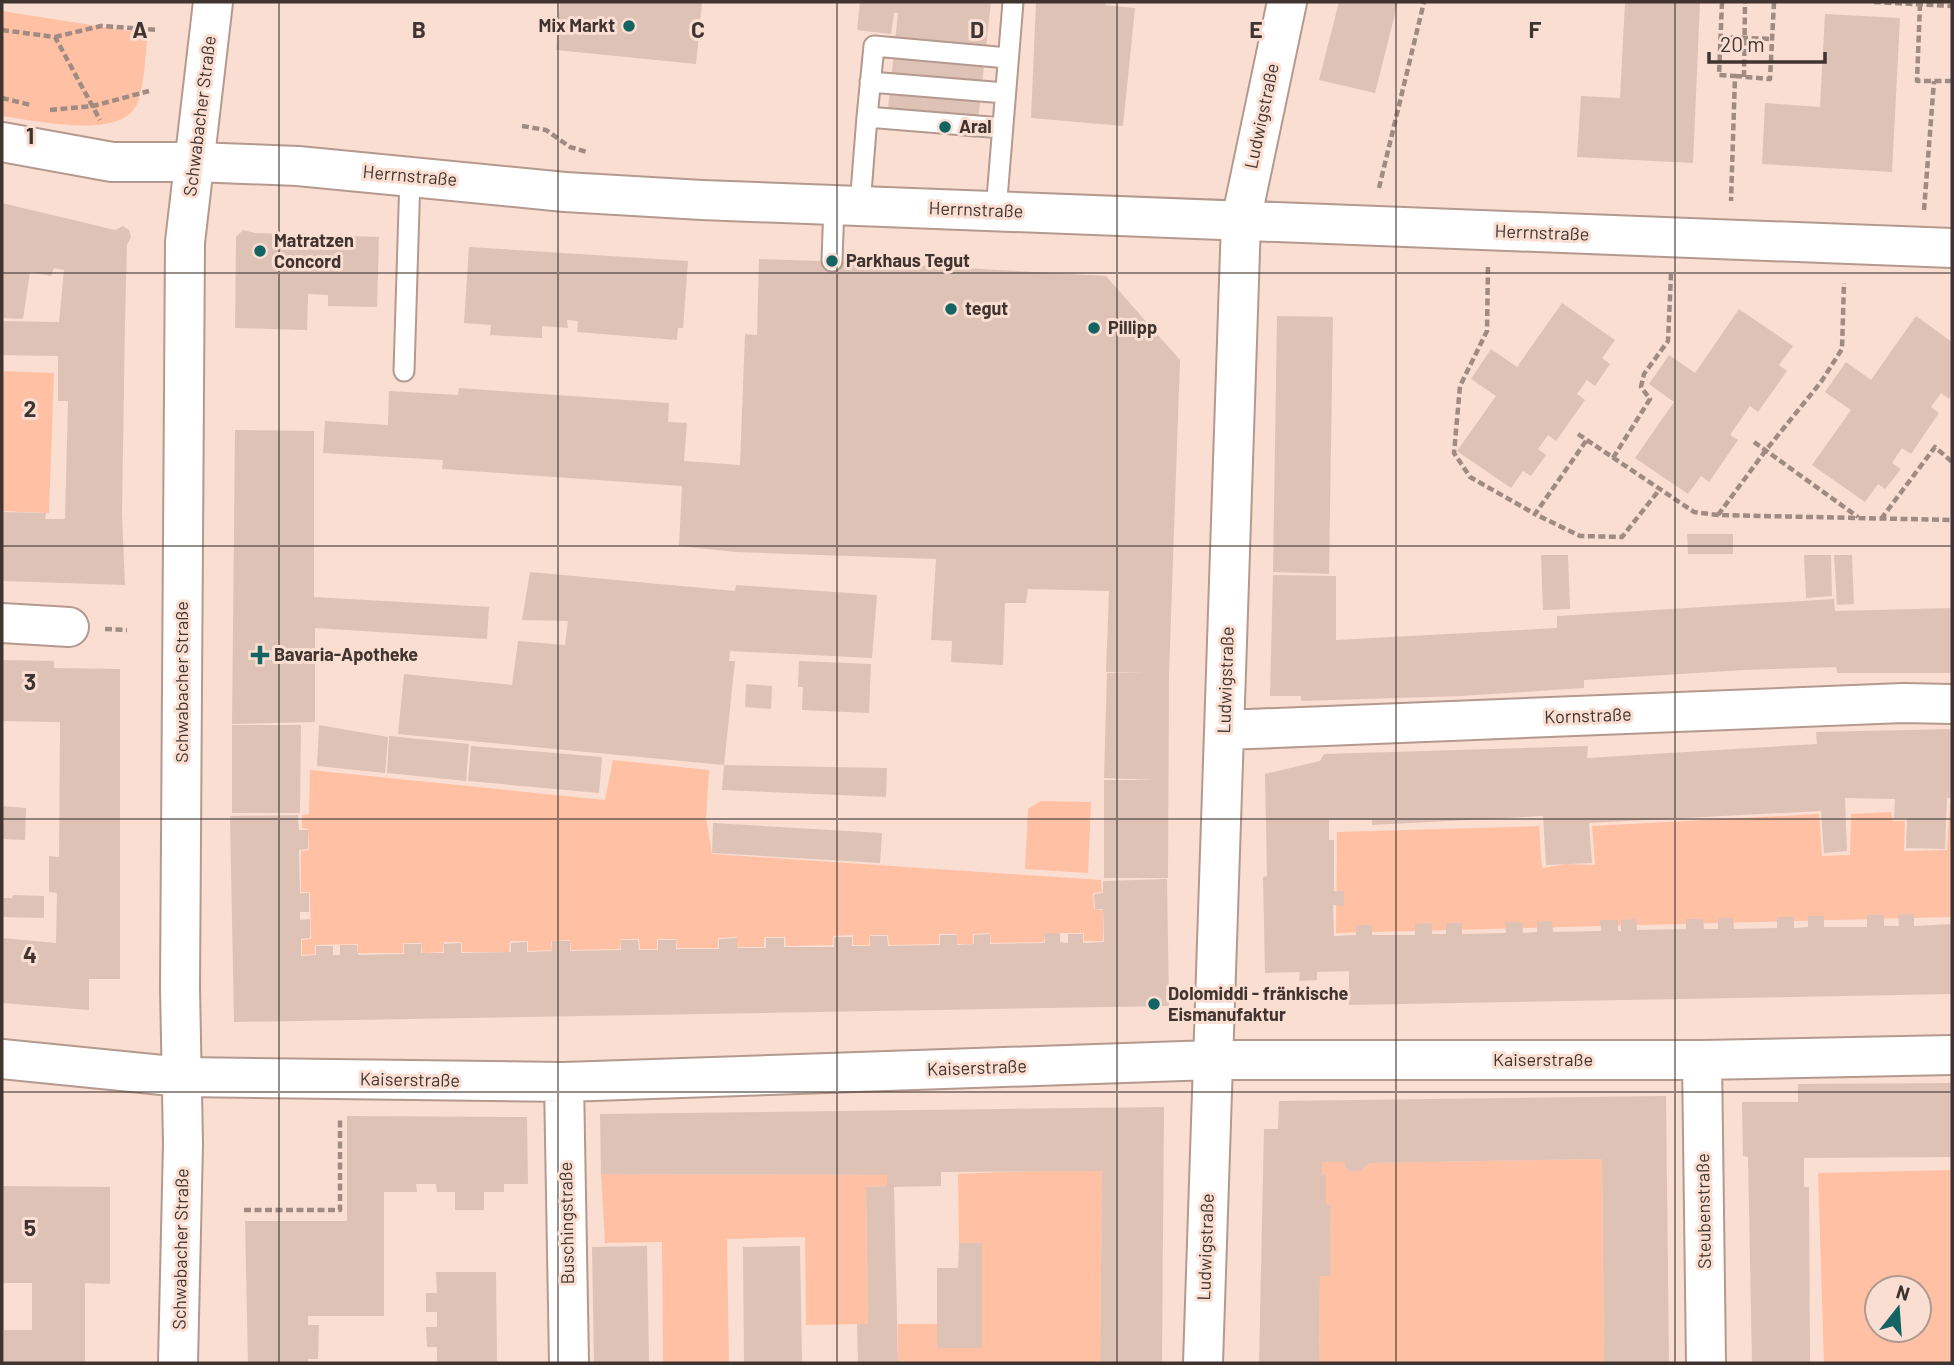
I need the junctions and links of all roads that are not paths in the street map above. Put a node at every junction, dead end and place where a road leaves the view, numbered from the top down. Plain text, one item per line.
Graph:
1 (213, 2) edge
2 (1013, 2) edge
3 (1287, 2) edge
4 (1008, 58) junction
5 (870, 82) junction
6 (1005, 93) junction
7 (867, 117) junction
8 (1002, 128) junction
9 (2, 142) edge
10 (194, 162) junction
11 (410, 176) junction
12 (847, 204) junction
13 (996, 211) junction
14 (1241, 222) junction
15 (1937, 248) edge
16 (832, 261) dead end
17 (404, 371) dead end
18 (2, 623) edge
19 (69, 627) dead end
20 (1952, 704) edge
21 (1225, 730) junction
22 (1952, 1055) edge
23 (2, 1059) edge
24 (1212, 1060) junction
25 (1702, 1060) junction
26 (182, 1077) junction
27 (564, 1082) junction
28 (178, 1363) edge
29 (569, 1363) edge
30 (1203, 1363) edge
31 (1706, 1363) edge

1 - 10 street, Schwabacher Straße
2 - 4 lane
3 - 14 street, Ludwigstraße
4 - 5 lane
4 - 6 lane
5 - 6 lane
5 - 7 lane
6 - 8 lane
7 - 8 lane
7 - 12 lane
8 - 13 lane
9 - 10 street, Herrnstraße
10 - 11 street, Herrnstraße
10 - 26 street, Schwabacher Straße
11 - 12 street, Herrnstraße
11 - 17 lane
12 - 13 street, Herrnstraße
12 - 16 lane
13 - 14 street, Herrnstraße
14 - 15 street, Herrnstraße
14 - 21 street, Ludwigstraße
18 - 19 street
20 - 21 street, Kornstraße
21 - 24 street, Ludwigstraße
22 - 25 street, Kaiserstraße
23 - 26 street, Kaiserstraße
24 - 25 street, Kaiserstraße
24 - 27 street, Kaiserstraße
24 - 30 street, Ludwigstraße
25 - 31 street, Steubenstraße
26 - 27 street, Kaiserstraße
26 - 28 street, Schwabacher Straße
27 - 29 street, Buschingstraße

